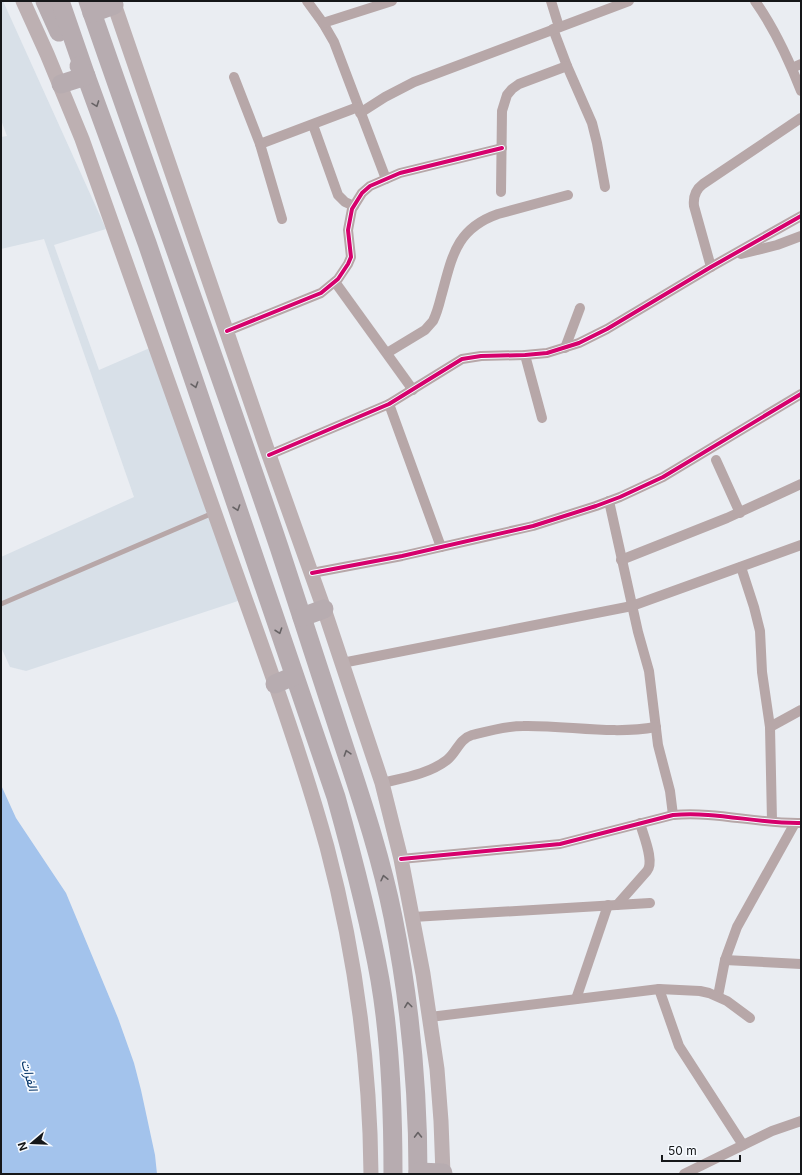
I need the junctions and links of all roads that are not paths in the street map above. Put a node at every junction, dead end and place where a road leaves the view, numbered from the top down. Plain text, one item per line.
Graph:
1 (23, 1) edge
2 (45, 1) edge
3 (60, 1) edge
4 (307, 1) edge
5 (392, 1) edge
6 (551, 1) edge
7 (629, 1) edge
8 (755, 1) edge
9 (113, 3) edge
10 (90, 7) edge
11 (323, 23) junction
12 (556, 28) junction
13 (567, 66) junction
14 (796, 66) edge
15 (86, 76) junction
16 (234, 77) dead end
17 (61, 84) junction
18 (801, 91) edge
19 (359, 110) junction
20 (801, 118) edge
21 (313, 125) junction
22 (260, 144) junction
23 (502, 148) junction
24 (386, 179) junction
25 (605, 187) dead end
26 (501, 192) dead end
27 (568, 195) dead end
28 (354, 206) junction
29 (801, 216) edge
30 (282, 219) dead end
31 (801, 236) edge
32 (147, 243) junction
33 (730, 257) junction
34 (711, 267) junction
35 (335, 282) junction
36 (580, 308) dead end
37 (227, 331) junction
38 (564, 348) junction
39 (387, 353) junction
40 (525, 355) junction
41 (216, 364) junction
42 (413, 390) junction
43 (801, 394) edge
44 (389, 404) junction
45 (202, 408) junction
46 (542, 418) dead end
47 (269, 455) junction
48 (716, 460) dead end
49 (801, 484) edge
50 (609, 501) junction
51 (214, 512) junction
52 (740, 513) junction
53 (801, 544) edge
54 (441, 548) junction
55 (621, 560) junction
56 (741, 567) junction
57 (312, 573) junction
58 (289, 578) junction
59 (2, 604) edge
60 (632, 606) junction
61 (324, 609) junction
62 (302, 617) junction
63 (342, 663) junction
64 (294, 676) junction
65 (275, 684) junction
66 (801, 710) edge
67 (656, 727) junction
68 (770, 727) junction
69 (382, 783) junction
70 (673, 815) junction
71 (772, 822) junction
72 (640, 823) junction
73 (798, 823) edge
74 (401, 859) junction
75 (650, 903) dead end
76 (612, 905) junction
77 (413, 917) junction
78 (725, 960) junction
79 (801, 964) edge
80 (658, 989) junction
81 (718, 996) junction
82 (576, 999) junction
83 (430, 1017) junction
84 (750, 1018) dead end
85 (801, 1121) edge
86 (743, 1145) junction
87 (418, 1173) edge
88 (371, 1174) edge
89 (393, 1174) edge
90 (443, 1174) edge
91 (684, 1174) edge

1 - 17 main road
2 - 15 highway
3 - 15 highway
4 - 11 street
5 - 11 street
6 - 12 street
7 - 12 street
8 - 14 street
9 - 10 highway
9 - 37 main road
10 - 41 highway
11 - 19 street
12 - 13 street
12 - 19 street
13 - 23 street
13 - 25 street
14 - 18 street
15 - 17 highway
15 -> 32 highway
16 - 22 street
17 - 51 main road
19 - 21 street
19 - 24 street
20 - 34 street
21 - 22 street
21 - 28 street
22 - 30 street
23 - 24 street
23 - 26 street
24 - 28 street
27 - 39 street
28 - 35 street
29 - 33 street
31 - 33 street
32 - 41 highway
32 -> 45 highway
33 - 34 street
34 - 38 street
35 - 37 street
35 - 39 street
36 - 38 street
37 - 47 main road
38 - 40 street
39 - 42 street
40 - 42 street
40 - 46 street
41 - 58 highway
42 - 44 street
43 - 50 street
44 - 47 street
44 - 54 street
45 - 58 highway
45 -> 64 highway
47 - 57 main road
48 - 52 street
49 - 52 street
50 - 54 street
50 - 55 street
51 - 59 lane
51 - 65 main road
52 - 55 street
53 - 56 street
54 - 57 street
55 - 60 street
56 - 60 street
56 - 68 street
57 - 61 main road
58 - 62 highway
60 - 63 street
60 - 67 street
61 - 62 highway
61 - 63 main road
87 -> 62 highway
63 - 69 main road
64 - 65 highway
64 - 89 highway
65 - 88 main road
66 - 68 street
67 - 69 street
67 - 70 street
68 - 71 street
69 - 74 main road
70 - 71 street
70 - 72 street
71 - 73 street
72 - 74 street
72 - 76 street
73 - 78 street
74 - 77 main road
75 - 76 street
76 - 77 street
76 - 82 street
77 - 83 main road
78 - 79 street
78 - 81 street
80 - 81 street
80 - 82 street
80 - 86 street
81 - 84 street
82 - 83 street
83 - 90 main road
85 - 86 street
86 - 91 street
87 - 90 highway

